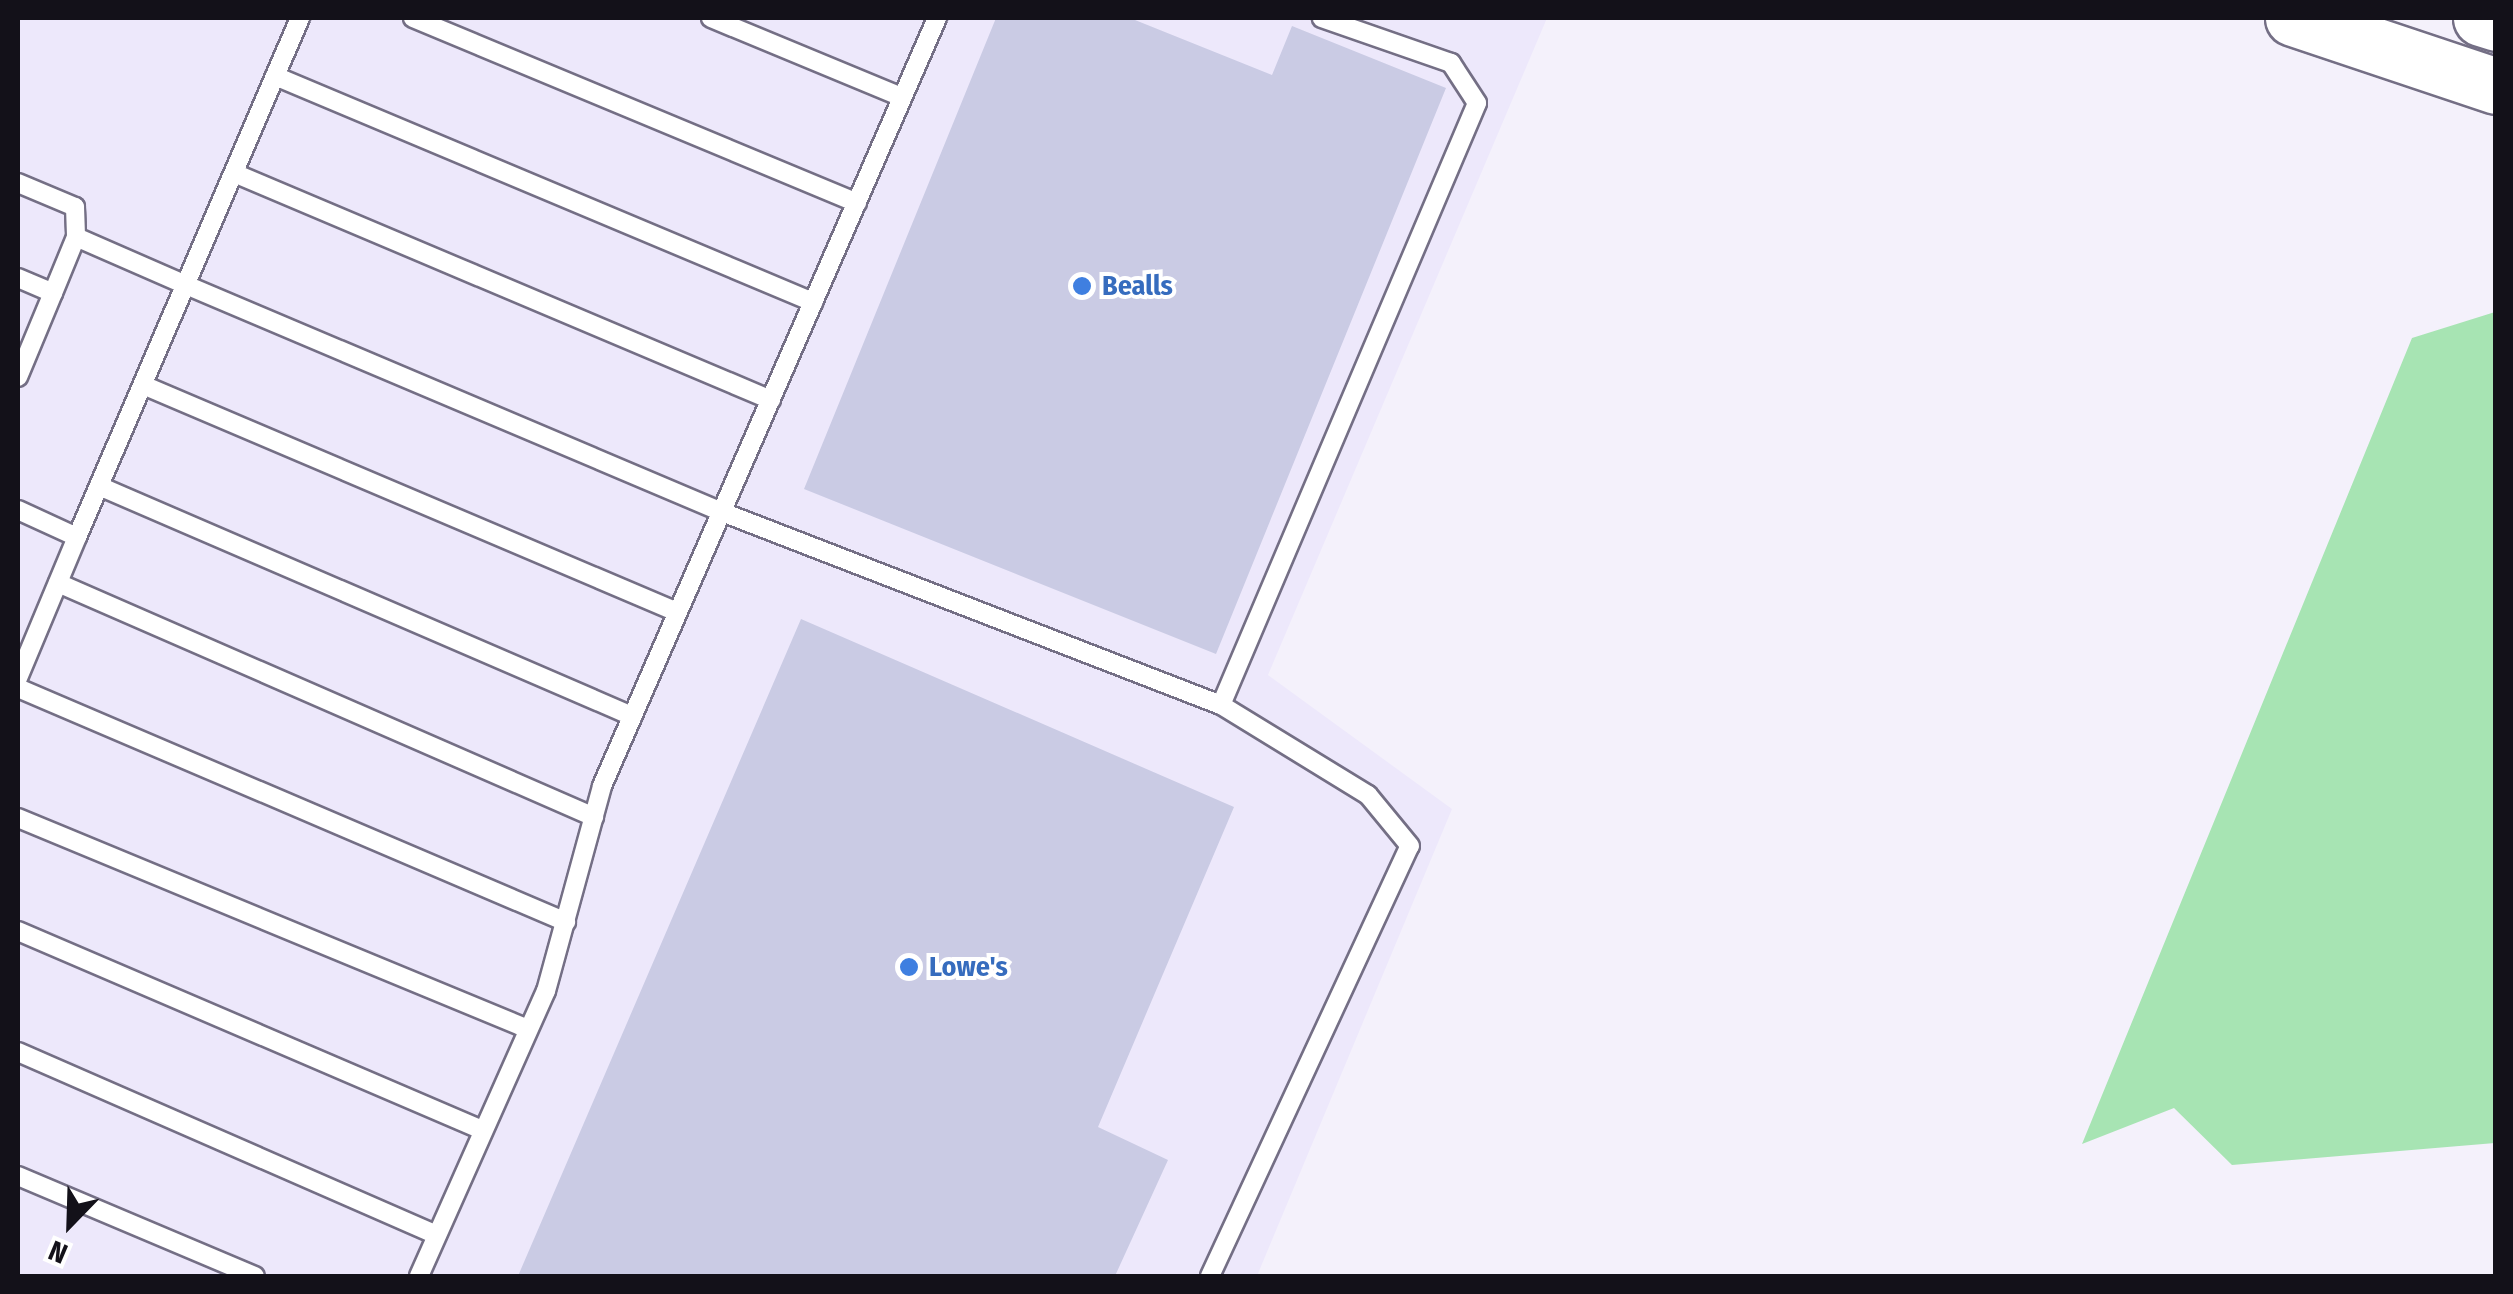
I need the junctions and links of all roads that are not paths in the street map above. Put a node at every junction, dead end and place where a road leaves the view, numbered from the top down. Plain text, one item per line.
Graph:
1 (300, 18) edge
2 (412, 18) edge
3 (710, 18) edge
4 (937, 18) edge
5 (1322, 18) edge
6 (2292, 18) edge
7 (2481, 18) edge
8 (2496, 23) edge
9 (276, 76) junction
10 (2496, 86) edge
11 (902, 98) junction
12 (234, 174) junction
13 (18, 183) edge
14 (857, 202) junction
15 (76, 237) junction
16 (18, 278) edge
17 (186, 285) junction
18 (53, 293) junction
19 (813, 302) junction
20 (18, 377) edge
21 (142, 385) junction
22 (771, 400) junction
23 (99, 486) junction
24 (18, 510) edge
25 (722, 512) junction
26 (77, 537) junction
27 (58, 583) junction
28 (677, 612) junction
29 (18, 678) edge
30 (18, 688) edge
31 (1222, 705) junction
32 (632, 716) junction
33 (18, 818) edge
34 (594, 818) junction
35 (566, 922) junction
36 (18, 931) edge
37 (528, 1028) junction
38 (18, 1052) edge
39 (482, 1130) junction
40 (18, 1176) edge
41 (437, 1236) junction
42 (255, 1276) edge
43 (419, 1276) edge
44 (1210, 1276) edge

1 - 9 lane
2 - 14 lane
3 - 11 lane
4 - 11 lane
5 - 31 lane
6 - 10 highway
7 - 8 highway
9 - 12 lane
9 - 19 lane
11 - 14 lane
12 - 17 lane
12 - 22 lane
13 - 15 lane
14 - 19 lane
15 - 17 lane
15 - 18 lane
16 - 18 lane
17 - 21 lane
17 - 25 lane
18 - 20 lane
19 - 22 lane
21 - 23 lane
21 - 28 lane
22 - 25 lane
23 - 26 lane
23 - 32 lane
24 - 26 lane
25 - 28 lane
25 - 31 lane
26 - 27 lane
27 - 29 lane
27 - 34 lane
28 - 32 lane
30 - 35 lane
31 - 44 lane
32 - 34 lane
33 - 37 lane
34 - 35 lane
35 - 37 lane
36 - 39 lane
37 - 39 lane
38 - 41 lane
39 - 41 lane
40 - 42 lane
41 - 43 lane

